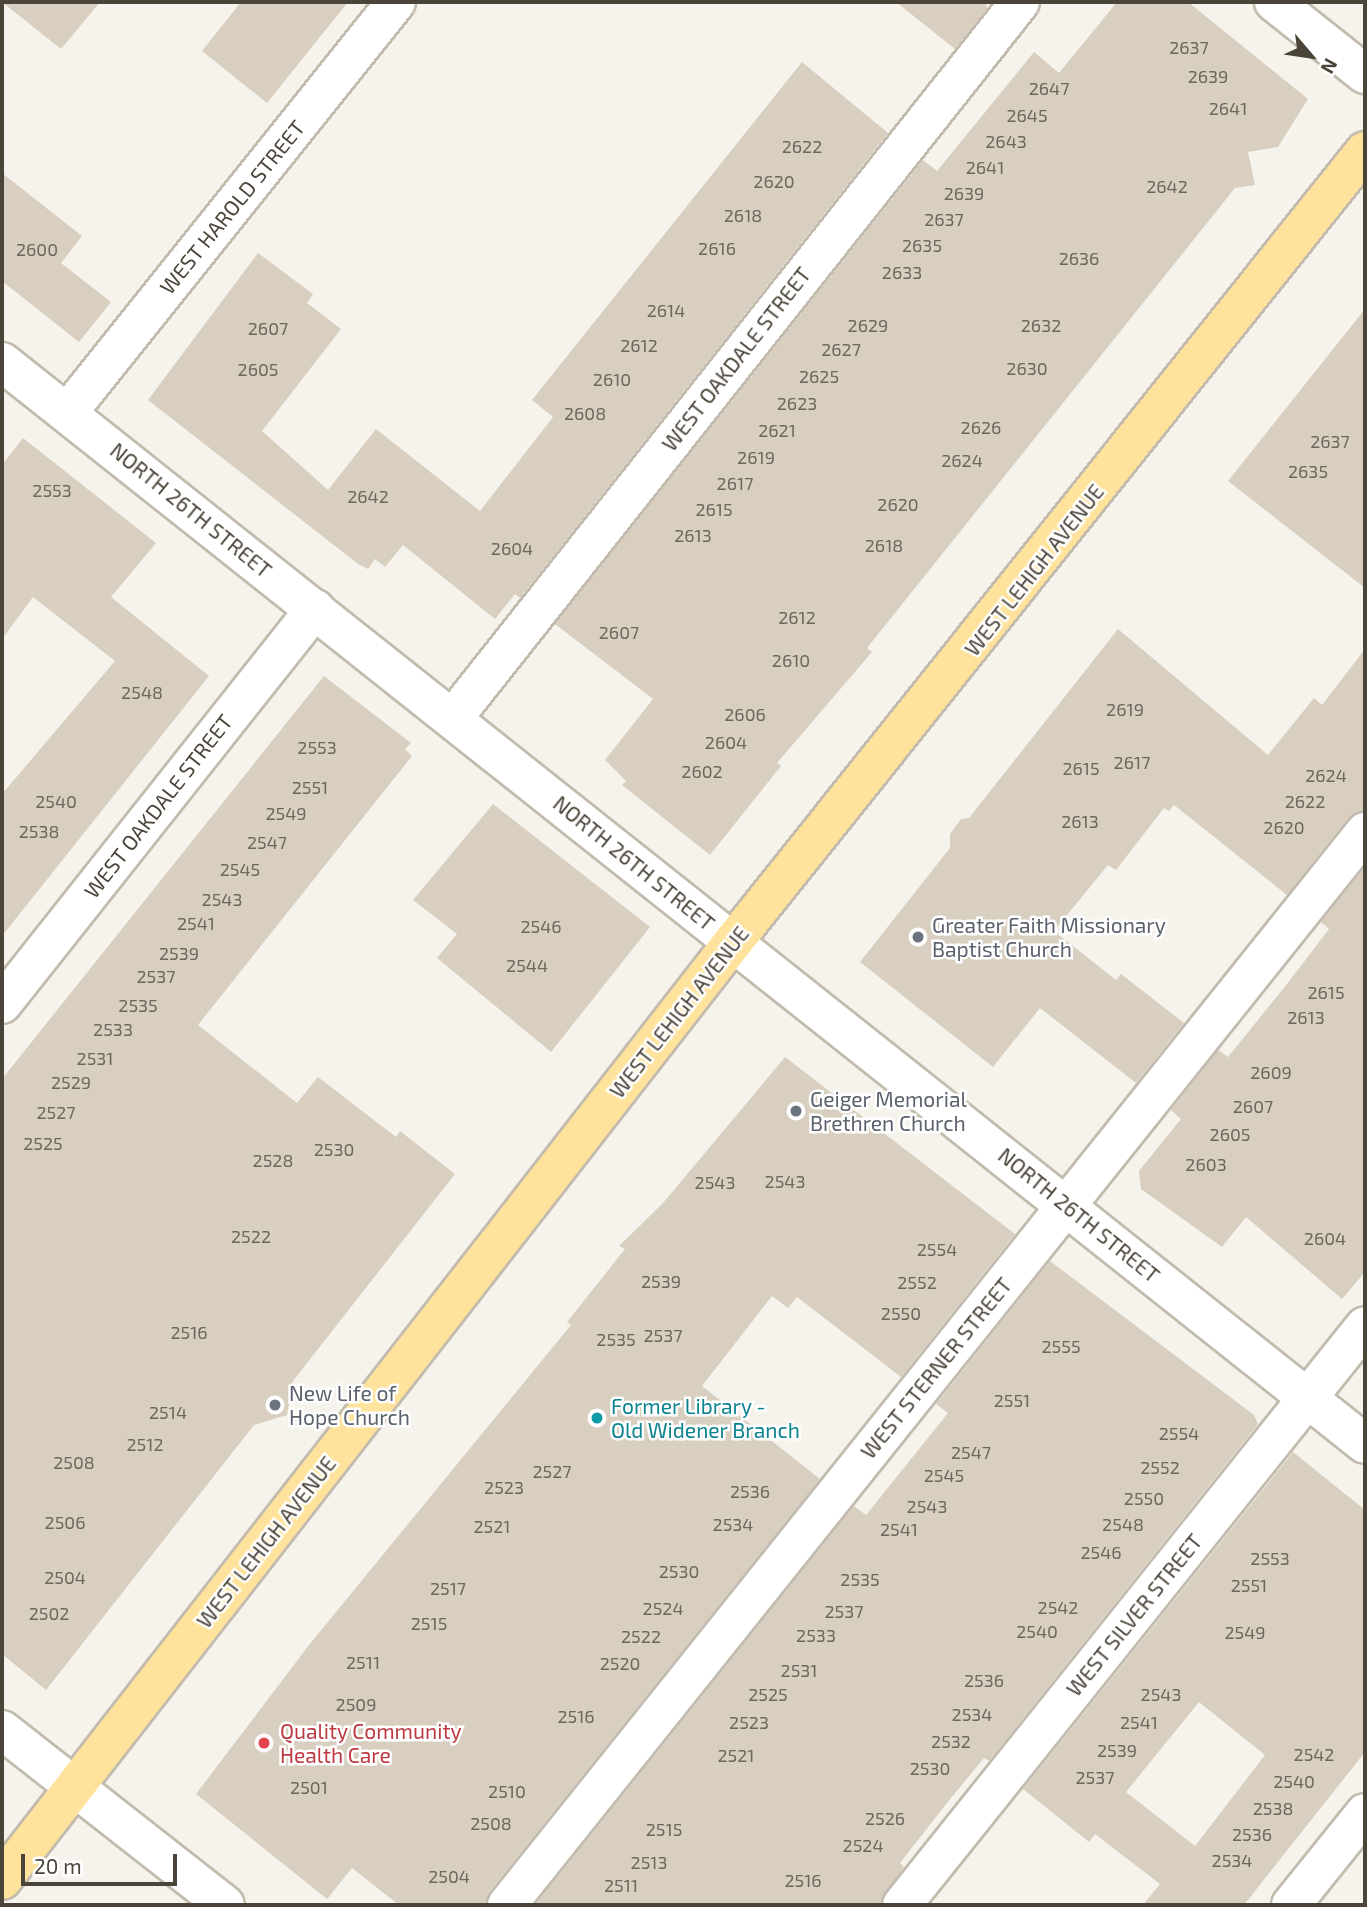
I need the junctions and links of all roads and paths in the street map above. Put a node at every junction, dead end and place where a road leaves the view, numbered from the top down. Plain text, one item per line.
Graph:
1 (396, 2) edge
2 (1020, 2) edge
3 (1273, 2) edge
4 (1365, 74) edge
5 (1365, 151) edge
6 (6, 373) edge
7 (68, 412) junction
8 (315, 609) junction
9 (453, 718) junction
10 (1365, 832) edge
11 (733, 942) junction
12 (2, 1004) edge
13 (1067, 1205) junction
14 (1365, 1326) edge
15 (1307, 1398) junction
16 (1365, 1444) edge
17 (2, 1730) edge
18 (75, 1788) junction
19 (1365, 1813) edge
20 (2, 1880) edge
21 (225, 1905) edge
22 (507, 1905) edge
23 (902, 1905) edge
24 (1291, 1905) edge

1 - 7 street, WEST HAROLD STREET
2 - 9 street, WEST OAKDALE STREET
3 - 4 street
5 - 11 main road, WEST LEHIGH AVENUE
6 - 7 street, NORTH 26TH STREET
7 - 8 street, NORTH 26TH STREET
8 - 9 street, NORTH 26TH STREET
8 - 12 street, WEST OAKDALE STREET
9 - 11 street, NORTH 26TH STREET
10 - 13 street, WEST STERNER STREET
11 - 13 street, NORTH 26TH STREET
11 - 18 main road, WEST LEHIGH AVENUE
13 - 15 street, NORTH 26TH STREET
13 - 22 street, WEST STERNER STREET
14 - 15 street, WEST SILVER STREET
15 - 16 street, NORTH 26TH STREET
15 - 23 street, WEST SILVER STREET
17 - 18 street
18 - 20 main road, WEST LEHIGH AVENUE
18 - 21 street
19 - 24 street

